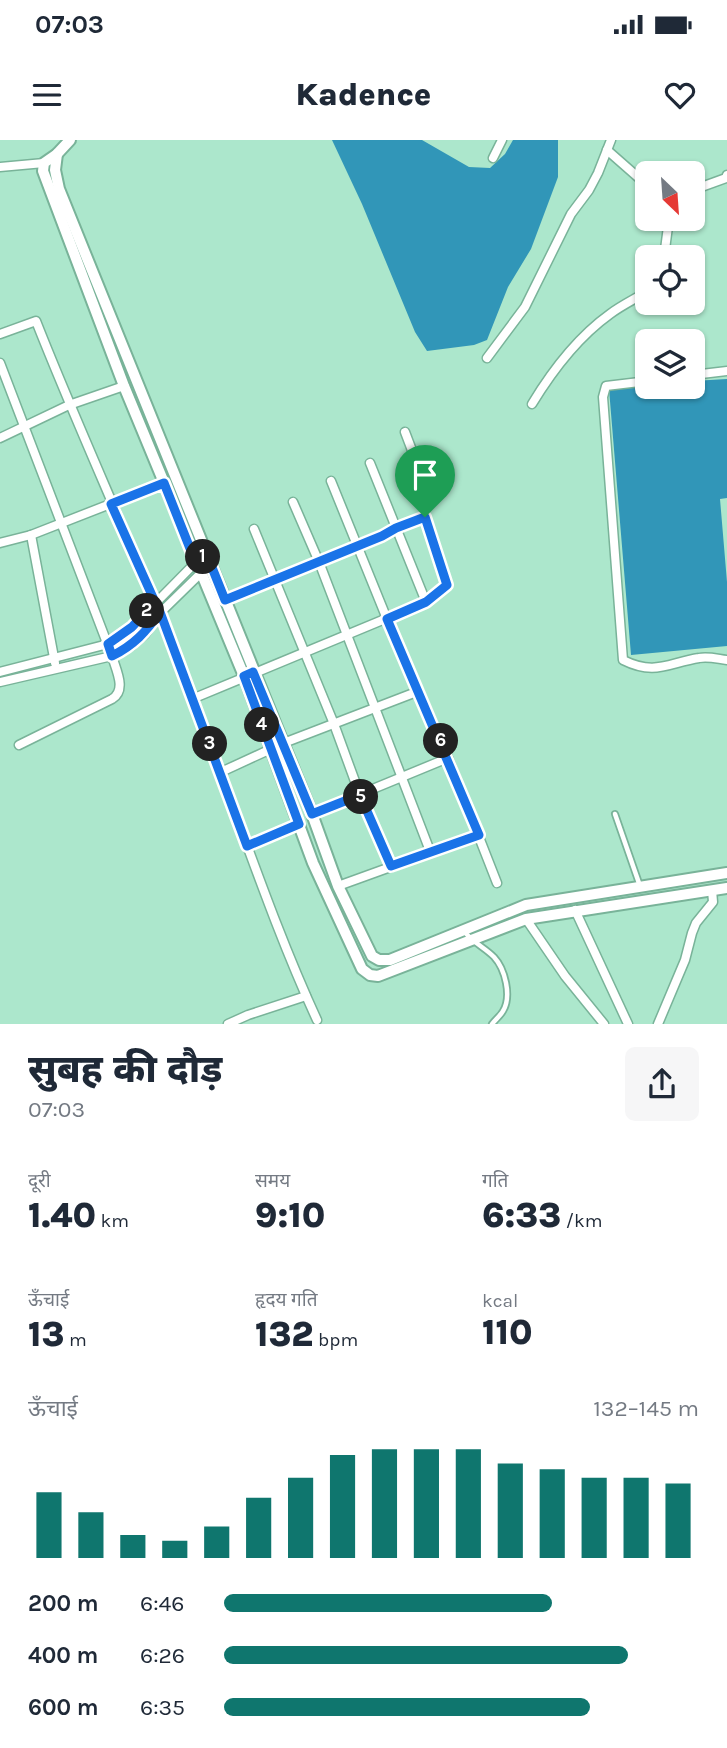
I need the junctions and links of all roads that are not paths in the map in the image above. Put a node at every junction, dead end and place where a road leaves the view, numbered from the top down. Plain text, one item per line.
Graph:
1 (71, 140) edge
2 (502, 140) edge
3 (611, 140) edge
4 (607, 150) junction
5 (57, 154) junction
6 (493, 158) dead end
7 (44, 163) junction
8 (0, 167) edge
9 (635, 175) edge
10 (727, 175) edge
11 (705, 186) edge
12 (635, 299) edge
13 (0, 334) edge
14 (487, 358) dead end
15 (0, 363) edge
16 (727, 371) edge
17 (705, 374) edge
18 (635, 383) edge
19 (124, 386) junction
20 (532, 404) dead end
21 (69, 405) junction
22 (26, 427) junction
23 (405, 432) dead end
24 (0, 438) edge
25 (370, 463) dead end
26 (331, 481) dead end
27 (164, 483) junction
28 (293, 502) dead end
29 (111, 504) junction
30 (425, 517) junction
31 (61, 522) junction
32 (396, 528) junction
33 (254, 529) dead end
34 (31, 535) junction
35 (0, 543) edge
36 (358, 547) junction
37 (209, 560) junction
38 (195, 561) junction
39 (319, 562) junction
40 (200, 573) junction
41 (273, 579) junction
42 (225, 600) junction
43 (155, 602) junction
44 (426, 602) junction
45 (160, 612) junction
46 (387, 619) junction
47 (346, 635) junction
48 (108, 644) junction
49 (304, 652) junction
50 (112, 656) junction
51 (54, 659) junction
52 (727, 660) edge
53 (55, 669) junction
54 (248, 674) junction
55 (1, 677) edge
56 (419, 691) junction
57 (192, 699) junction
58 (374, 707) junction
59 (334, 724) junction
60 (19, 746) dead end
61 (276, 746) junction
62 (448, 758) junction
63 (221, 772) junction
64 (402, 777) junction
65 (360, 795) junction
66 (312, 814) junction
67 (615, 814) dead end
68 (299, 824) junction
69 (479, 835) junction
70 (247, 846) junction
71 (430, 852) junction
72 (391, 866) junction
73 (727, 873) edge
74 (497, 883) dead end
75 (338, 886) junction
76 (639, 886) junction
77 (727, 888) edge
78 (712, 890) junction
79 (575, 911) junction
80 (526, 919) junction
81 (463, 930) junction
82 (471, 940) junction
83 (306, 996) junction
84 (317, 1020) dead end
85 (228, 1024) edge
86 (492, 1024) edge
87 (604, 1024) edge
88 (628, 1024) edge
89 (658, 1024) edge

1 - 5 street
2 - 6 street
3 - 4 street
4 - 9 street
4 - 14 street
5 - 7 street
5 - 37 street
7 - 8 street
7 - 19 street
10 - 11 street
12 - 20 street
13 - 21 street
15 - 22 street
16 - 17 street
18 - 52 street
19 - 21 street
19 - 27 street
21 - 22 street
21 - 29 street
22 - 24 street
22 - 31 street
23 - 30 street
25 - 32 street
26 - 36 street
27 - 29 street
27 - 38 street
28 - 39 street
29 - 31 street
29 - 43 street
30 - 32 street
30 - 44 street
31 - 34 street
31 - 48 street
32 - 36 street
32 - 44 street
33 - 41 street
34 - 35 street
34 - 51 street
36 - 39 street
36 - 46 street
37 - 38 street
37 - 40 street
37 - 42 street
38 - 40 street
38 - 43 street
39 - 41 street
39 - 47 street
40 - 45 street
40 - 54 street
41 - 42 street
41 - 49 street
42 - 54 street
43 - 45 street
43 - 48 street
44 - 46 street
45 - 50 street
45 - 57 street
46 - 47 street
46 - 56 street
47 - 49 street
47 - 58 street
48 - 50 street
48 - 51 street
49 - 54 street
49 - 59 street
50 - 53 street
50 - 60 street
51 - 53 street
51 - 55 street
53 - 55 street
54 - 57 street
54 - 61 street
56 - 58 street
56 - 62 street
57 - 63 street
58 - 59 street
58 - 64 street
59 - 61 street
59 - 65 street
61 - 63 street
61 - 66 street
61 - 68 street
62 - 64 street
62 - 69 street
63 - 70 street
64 - 65 street
64 - 71 street
65 - 66 street
65 - 72 street
66 - 75 street
67 - 76 lane
68 - 70 street
68 - 82 street
69 - 71 street
69 - 74 street
70 - 83 street
71 - 72 street
72 - 75 street
73 - 76 street
75 - 81 street
76 - 81 street
77 - 78 street
78 - 79 street
78 - 89 street
79 - 80 street
79 - 88 street
80 - 82 street
80 - 87 street
81 - 82 lane
82 - 86 lane
83 - 84 street
83 - 85 street

